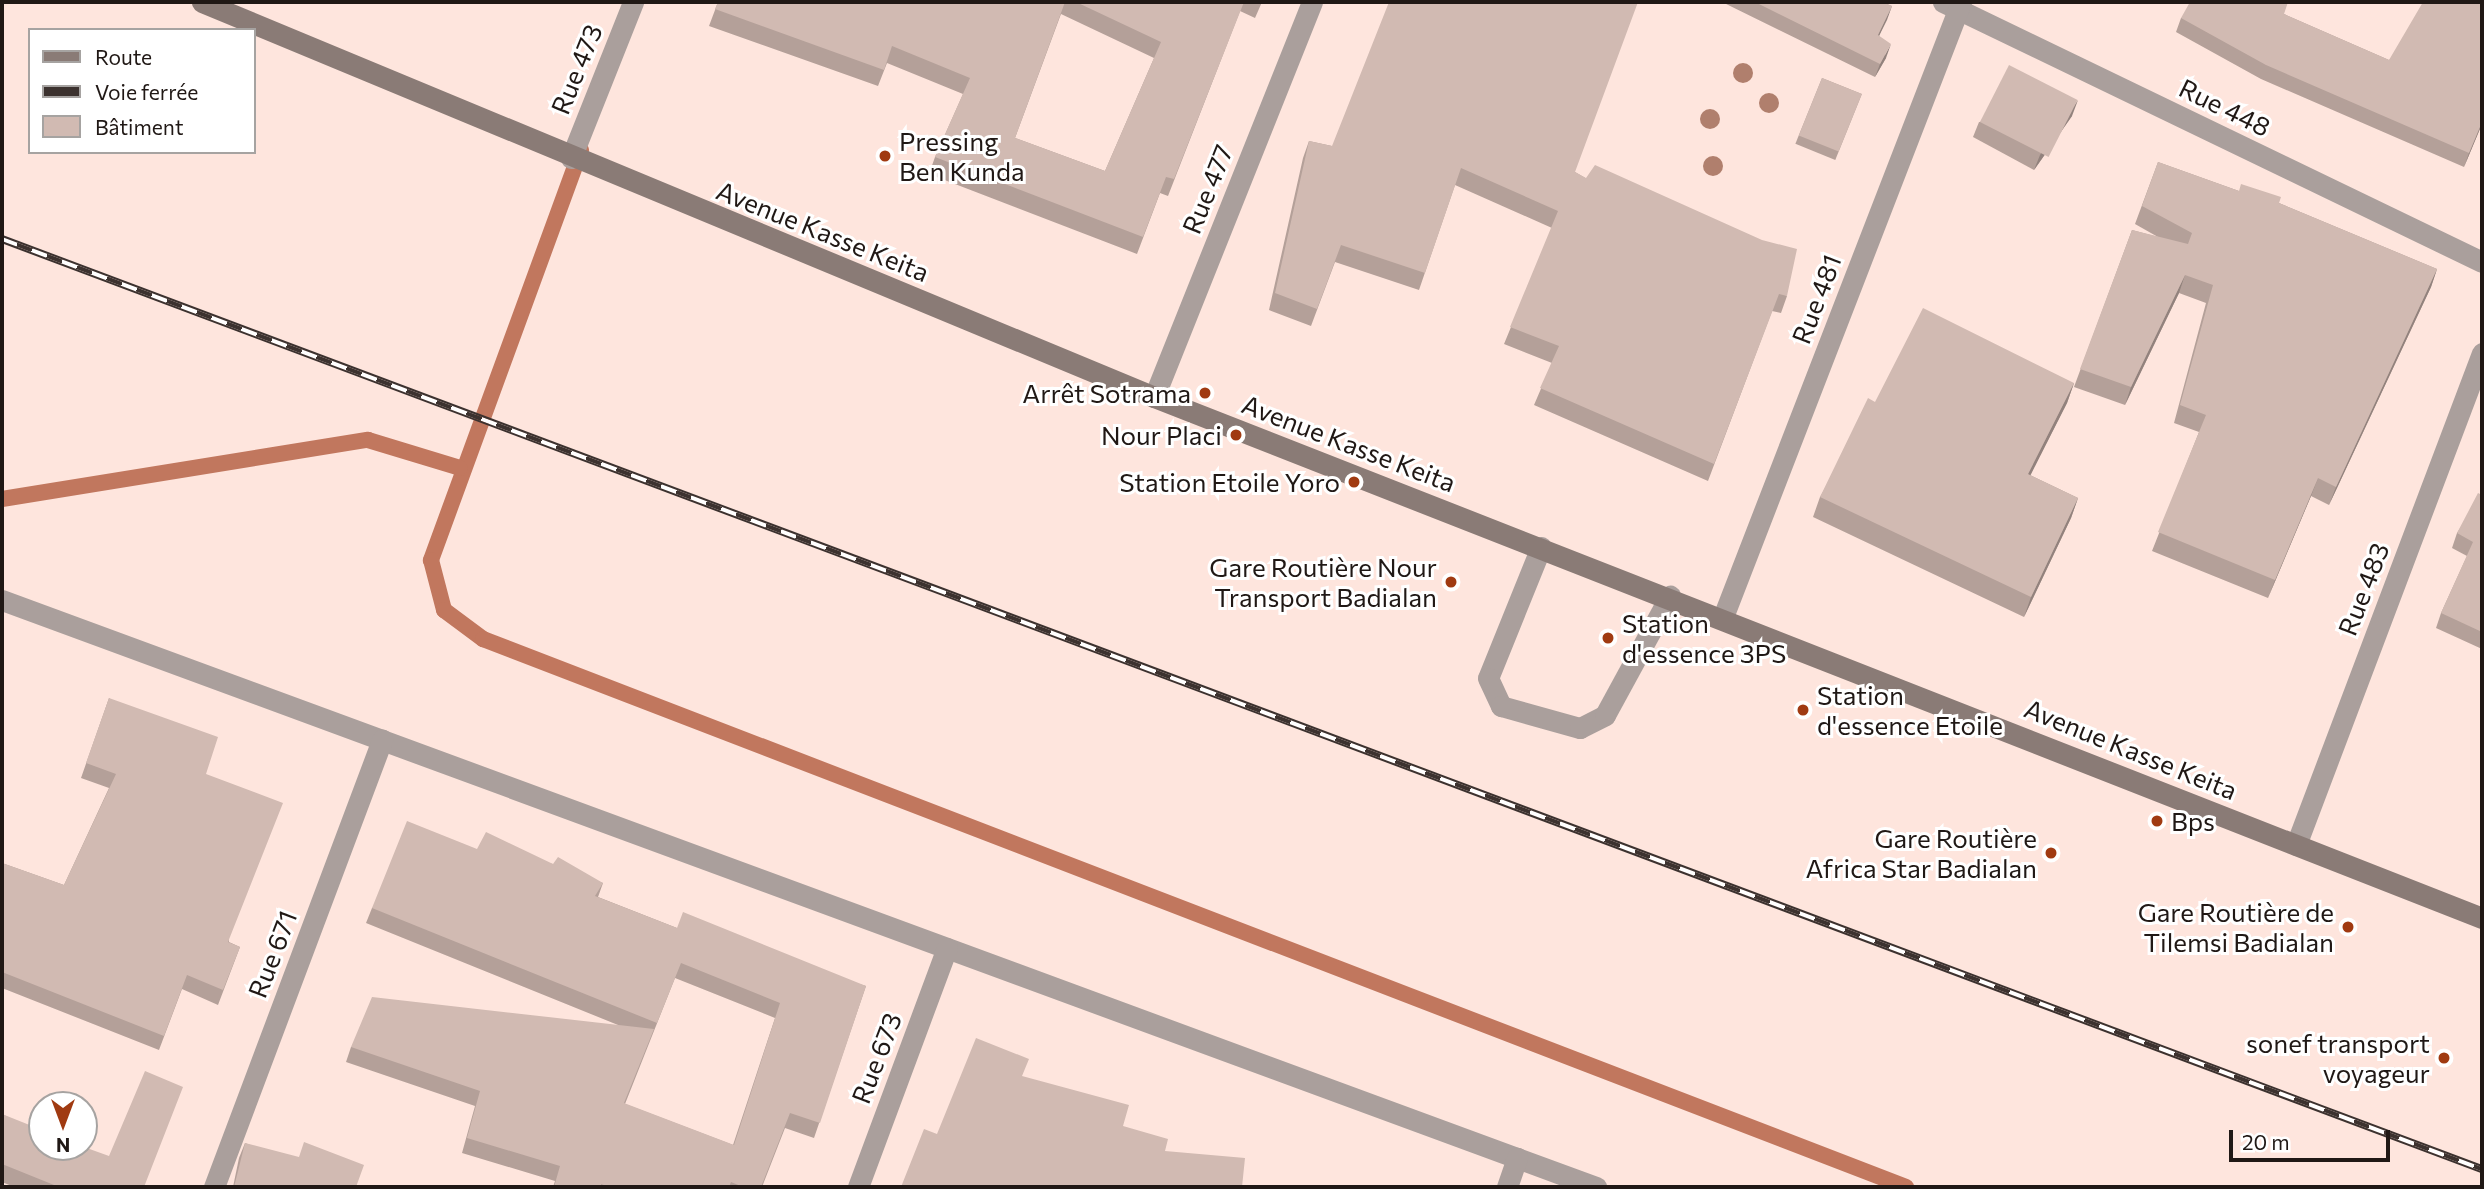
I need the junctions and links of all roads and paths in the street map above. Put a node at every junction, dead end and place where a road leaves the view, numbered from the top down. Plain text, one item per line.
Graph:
1 (202, 2) edge
2 (633, 2) edge
3 (1312, 2) edge
4 (1954, 4) edge
5 (571, 158) junction
6 (2482, 262) edge
7 (2482, 353) edge
8 (1154, 397) junction
9 (1541, 547) junction
10 (1670, 596) junction
11 (2, 600) edge
12 (1723, 617) junction
13 (382, 739) junction
14 (2296, 845) junction
15 (2482, 918) edge
16 (947, 948) junction
17 (1517, 1158) junction
18 (214, 1187) edge
19 (858, 1187) edge
20 (1507, 1187) edge
21 (1596, 1187) edge

1 - 5 main road, Avenue Kasse Keita
2 - 5 street, Rue 473
3 - 8 street, Rue 477
4 - 6 street, Rue 448
4 - 12 street, Rue 481
5 - 8 main road, Avenue Kasse Keita
7 - 14 street, Rue 483
8 - 9 main road, Avenue Kasse Keita
9 - 10 main road, Avenue Kasse Keita
9 - 10 street
10 - 12 main road, Avenue Kasse Keita
11 - 13 street
12 - 14 main road, Avenue Kasse Keita
13 - 16 street
13 - 18 street, Rue 671
14 - 15 main road, Avenue Kasse Keita
16 - 17 street
16 - 19 street, Rue 673
17 - 20 street
17 - 21 street

